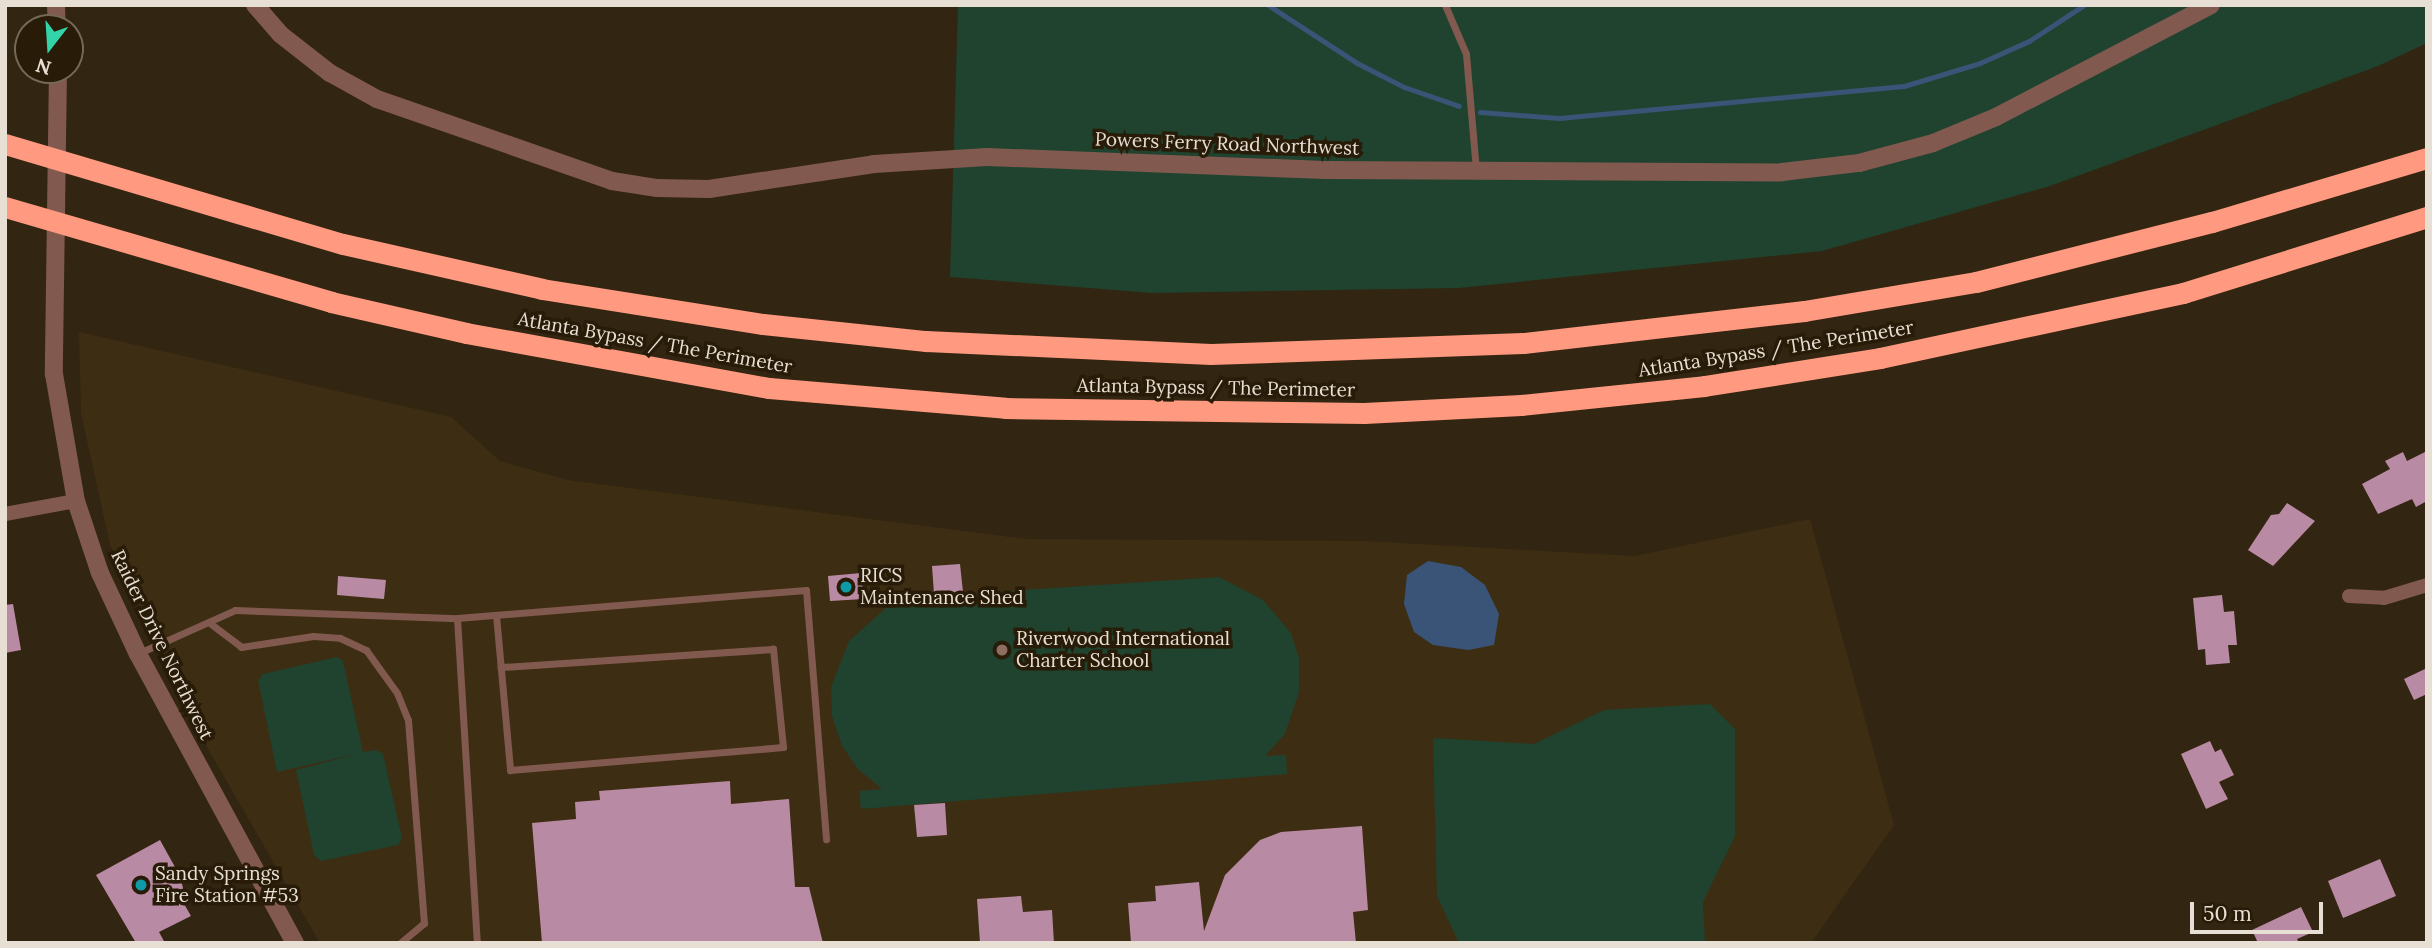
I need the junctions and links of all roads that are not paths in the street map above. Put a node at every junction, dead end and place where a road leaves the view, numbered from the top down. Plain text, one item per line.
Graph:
1 (255, 5) edge
2 (1445, 5) edge
3 (2211, 5) edge
4 (58, 84) edge
5 (5, 145) edge
6 (2427, 158) edge
7 (1476, 171) junction
8 (5, 207) edge
9 (2427, 217) edge
10 (76, 501) junction
11 (5, 514) edge
12 (2427, 585) edge
13 (2349, 596) dead end
14 (496, 615) junction
15 (457, 618) junction
16 (211, 624) junction
17 (138, 654) junction
18 (501, 667) junction
19 (826, 839) dead end
20 (295, 943) edge
21 (400, 943) edge
22 (477, 943) edge

1 - 7 street, Powers Ferry Road Northwest
2 - 7 lane
3 - 7 street, Powers Ferry Road Northwest
4 - 10 street, Raider Drive Northwest
5 - 6 highway, Atlanta Bypass / The Perimeter
8 - 9 highway, Atlanta Bypass / The Perimeter
10 - 11 street
10 - 17 street, Raider Drive Northwest
12 - 13 street
14 - 15 lane
14 - 18 lane
14 - 19 lane
15 - 16 lane
15 - 22 lane
16 - 17 lane
16 - 21 lane
17 - 20 street, Raider Drive Northwest
18 - 18 lane

